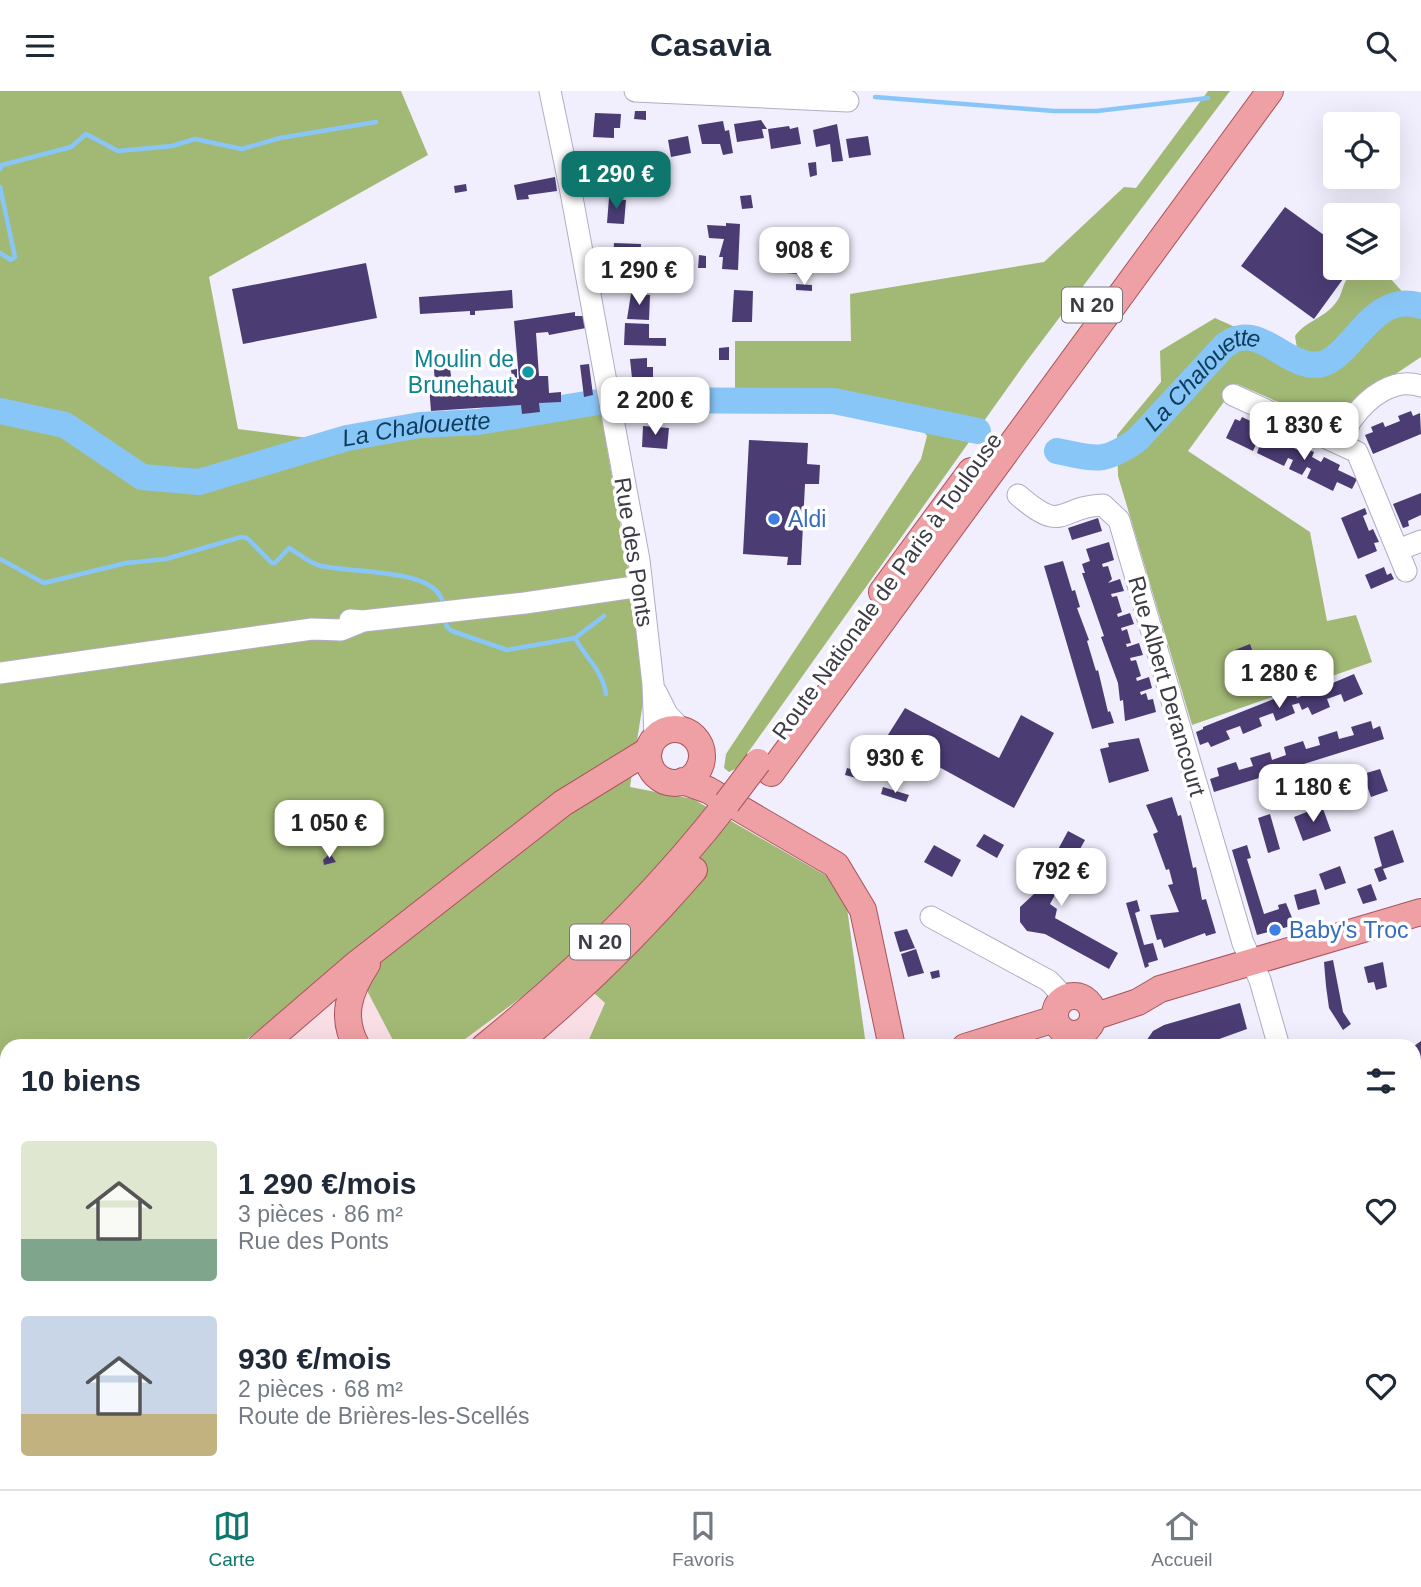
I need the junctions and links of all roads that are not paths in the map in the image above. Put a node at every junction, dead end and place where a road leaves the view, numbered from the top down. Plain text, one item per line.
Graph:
1 (550, 91) edge
2 (635, 91) edge
3 (1249, 91) edge
4 (1270, 91) edge
5 (848, 101) dead end
6 (1421, 386) edge
7 (1233, 394) dead end
8 (1342, 445) junction
9 (1018, 495) dead end
10 (1421, 541) edge
11 (1398, 550) junction
12 (1406, 571) dead end
13 (641, 586) junction
14 (0, 673) edge
15 (653, 684) junction
16 (682, 730) junction
17 (652, 744) junction
18 (765, 768) junction
19 (657, 776) junction
20 (697, 779) junction
21 (583, 792) junction
22 (714, 834) junction
23 (1421, 912) edge
24 (931, 916) dead end
25 (376, 951) junction
26 (1252, 962) junction
27 (563, 1005) junction
28 (1077, 1019) edge
29 (269, 1039) edge
30 (353, 1039) edge
31 (494, 1039) edge
32 (523, 1039) edge
33 (544, 1039) edge
34 (890, 1039) edge
35 (997, 1039) edge
36 (1276, 1039) edge

1 - 13 street, Rue des Ponts
2 - 5 street
3 - 18 main road, Route Nationale de Paris à Toulouse / N 20
4 - 18 main road, Route Nationale de Paris à Toulouse / N 20
6 - 8 street
7 - 8 street
8 - 11 street
9 - 26 street, Rue Albert Derancourt
10 - 11 street
11 - 12 street
13 - 14 street
13 - 15 street, Rue des Ponts
15 - 16 street, Rue des Ponts
15 - 17 street, Rue des Ponts
16 - 17 main road
16 - 20 main road
17 - 19 main road
17 - 21 main road
18 - 22 main road, Route Nationale de Paris à Toulouse / N 20
19 - 20 main road
19 - 21 main road
20 - 34 main road
21 - 25 main road
22 - 27 main road, Route Nationale de Paris à Toulouse / N 20
22 - 31 main road, Route Nationale de Paris à Toulouse / N 20
23 - 26 main road
24 - 28 street
25 - 29 main road
25 - 30 main road
26 - 28 main road
26 - 36 street
27 - 32 main road, Route Nationale de Paris à Toulouse / N 20
27 - 33 main road
28 - 35 main road

